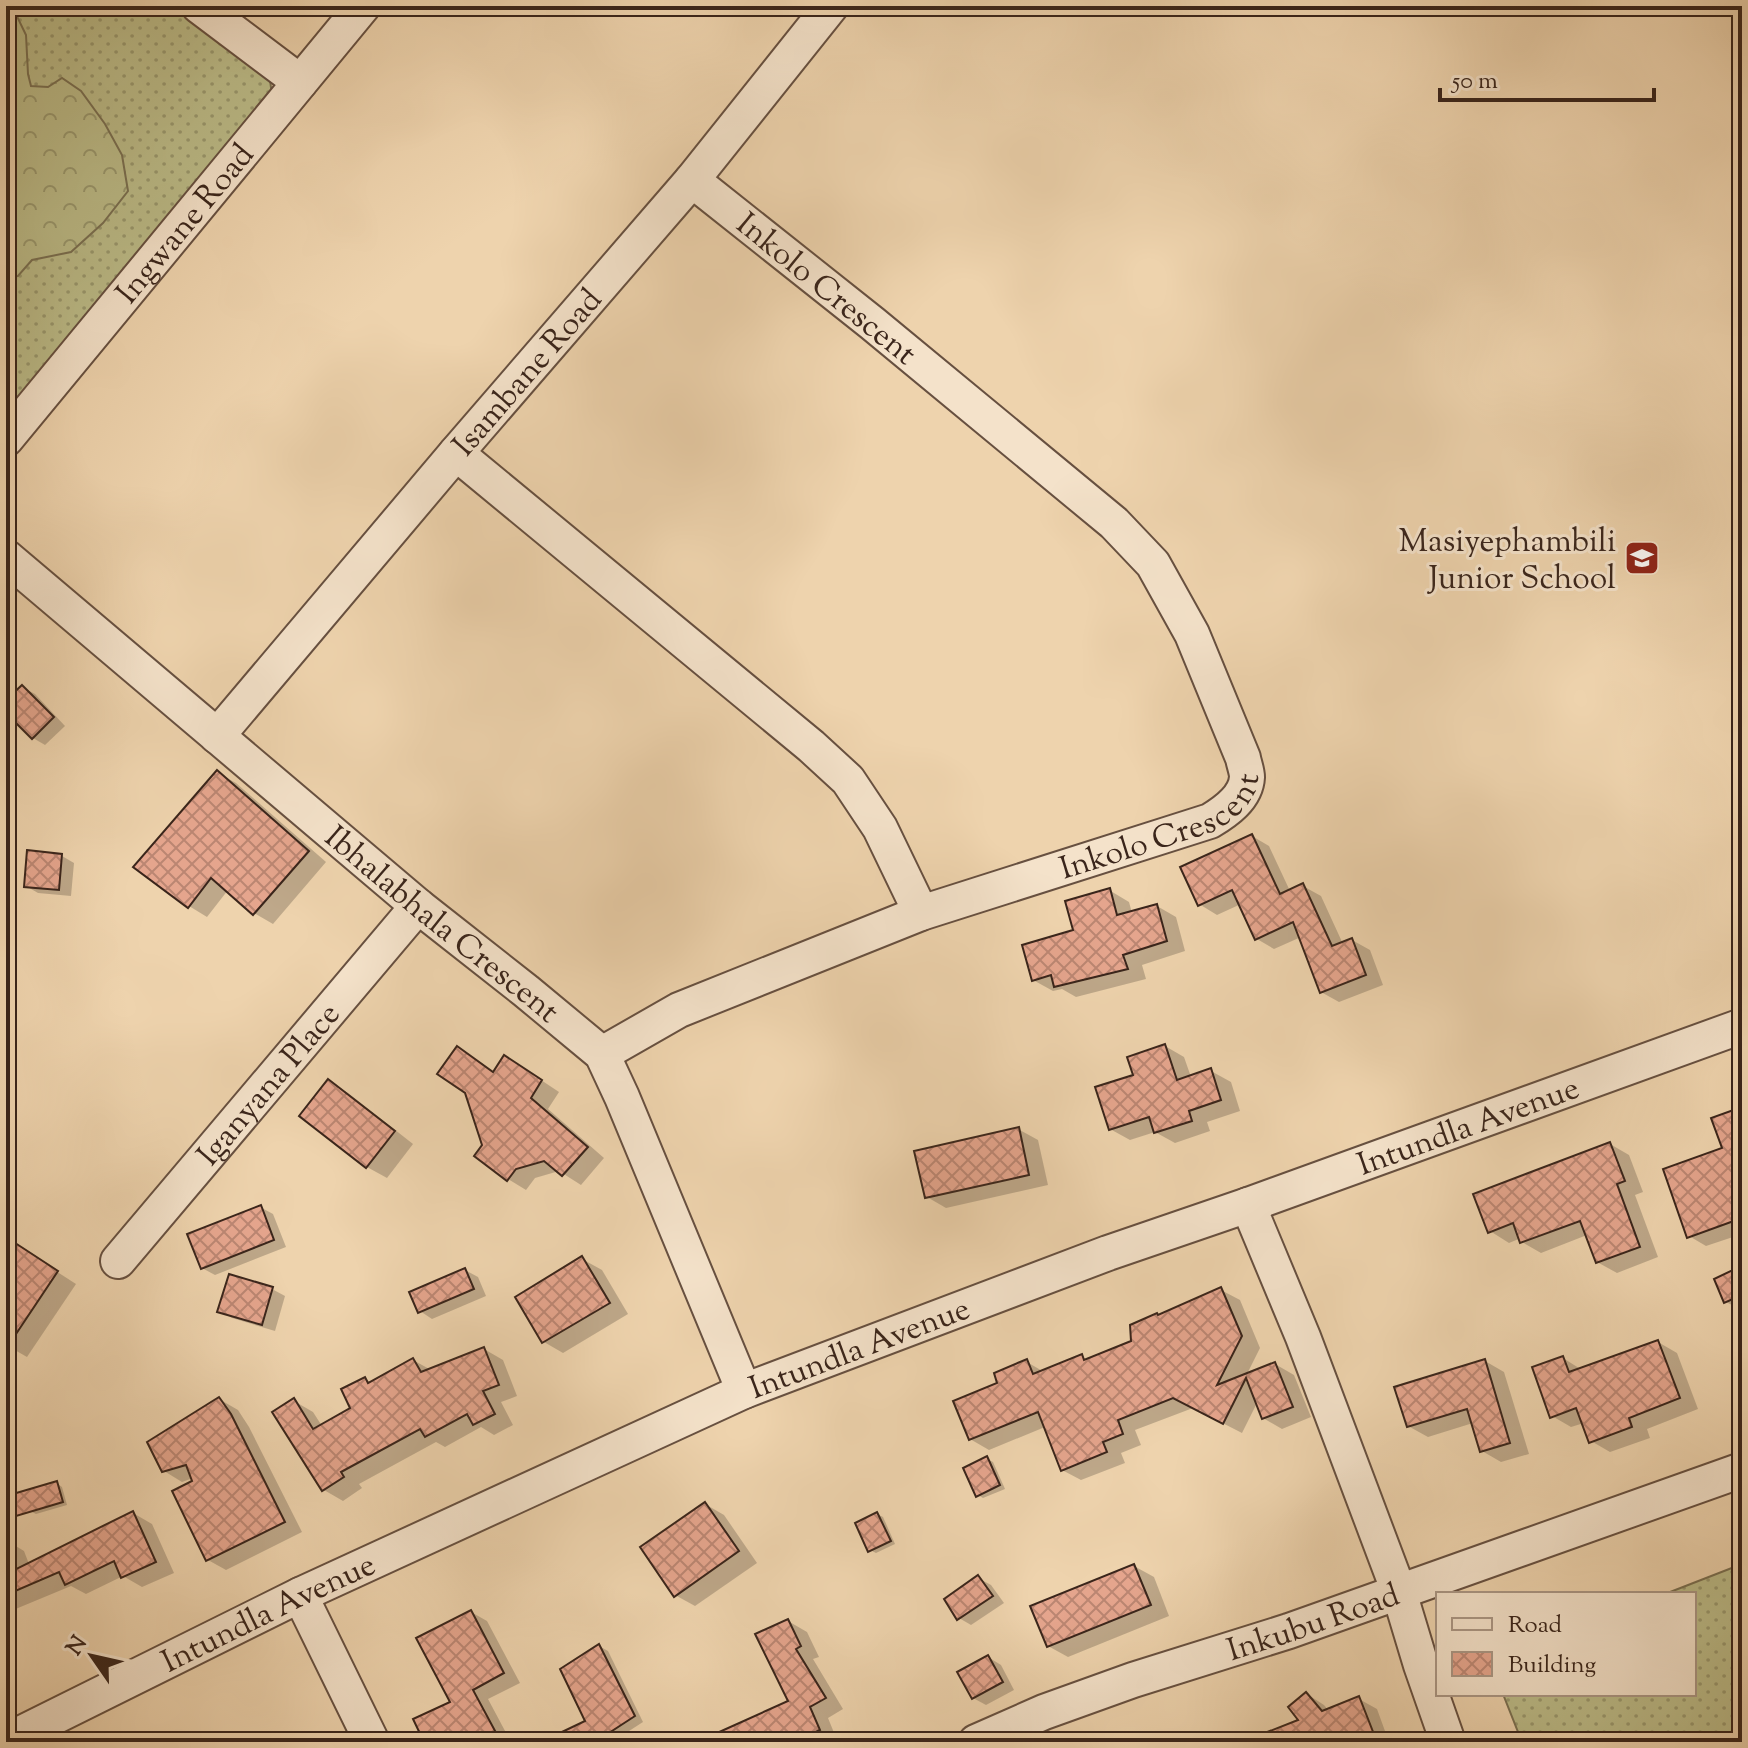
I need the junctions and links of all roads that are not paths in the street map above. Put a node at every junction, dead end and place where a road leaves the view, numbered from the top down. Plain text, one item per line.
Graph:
1 (199, 6) edge
2 (363, 6) edge
3 (831, 6) edge
4 (300, 82) junction
5 (692, 180) junction
6 (6, 439) edge
7 (456, 453) junction
8 (6, 557) edge
9 (217, 736) junction
10 (418, 906) junction
11 (921, 913) junction
12 (1742, 1026) edge
13 (602, 1054) junction
14 (1248, 1205) junction
15 (118, 1261) dead end
16 (744, 1391) junction
17 (1742, 1470) edge
18 (1399, 1592) junction
19 (300, 1595) junction
20 (6, 1741) edge
21 (372, 1742) edge
22 (976, 1742) edge
23 (1448, 1742) edge

1 - 4 street
2 - 4 street, Ingwane Road
3 - 5 street, Isambane Road
4 - 6 street, Ingwane Road
5 - 7 street, Isambane Road
5 - 11 street, Inkolo Crescent
7 - 9 street, Isambane Road
7 - 11 street
8 - 9 street, Ibhalabhala Crescent
9 - 10 street, Ibhalabhala Crescent
10 - 13 street, Ibhalabhala Crescent
10 - 15 street, Iganyana Place
11 - 13 street, Inkolo Crescent
12 - 14 street, Intundla Avenue
13 - 16 street, Ibhalabhala Crescent
14 - 16 street, Intundla Avenue
14 - 18 street
16 - 19 street, Intundla Avenue
17 - 18 street, Inkubu Road
18 - 22 street, Inkubu Road
18 - 23 street
19 - 20 street, Intundla Avenue
19 - 21 street

